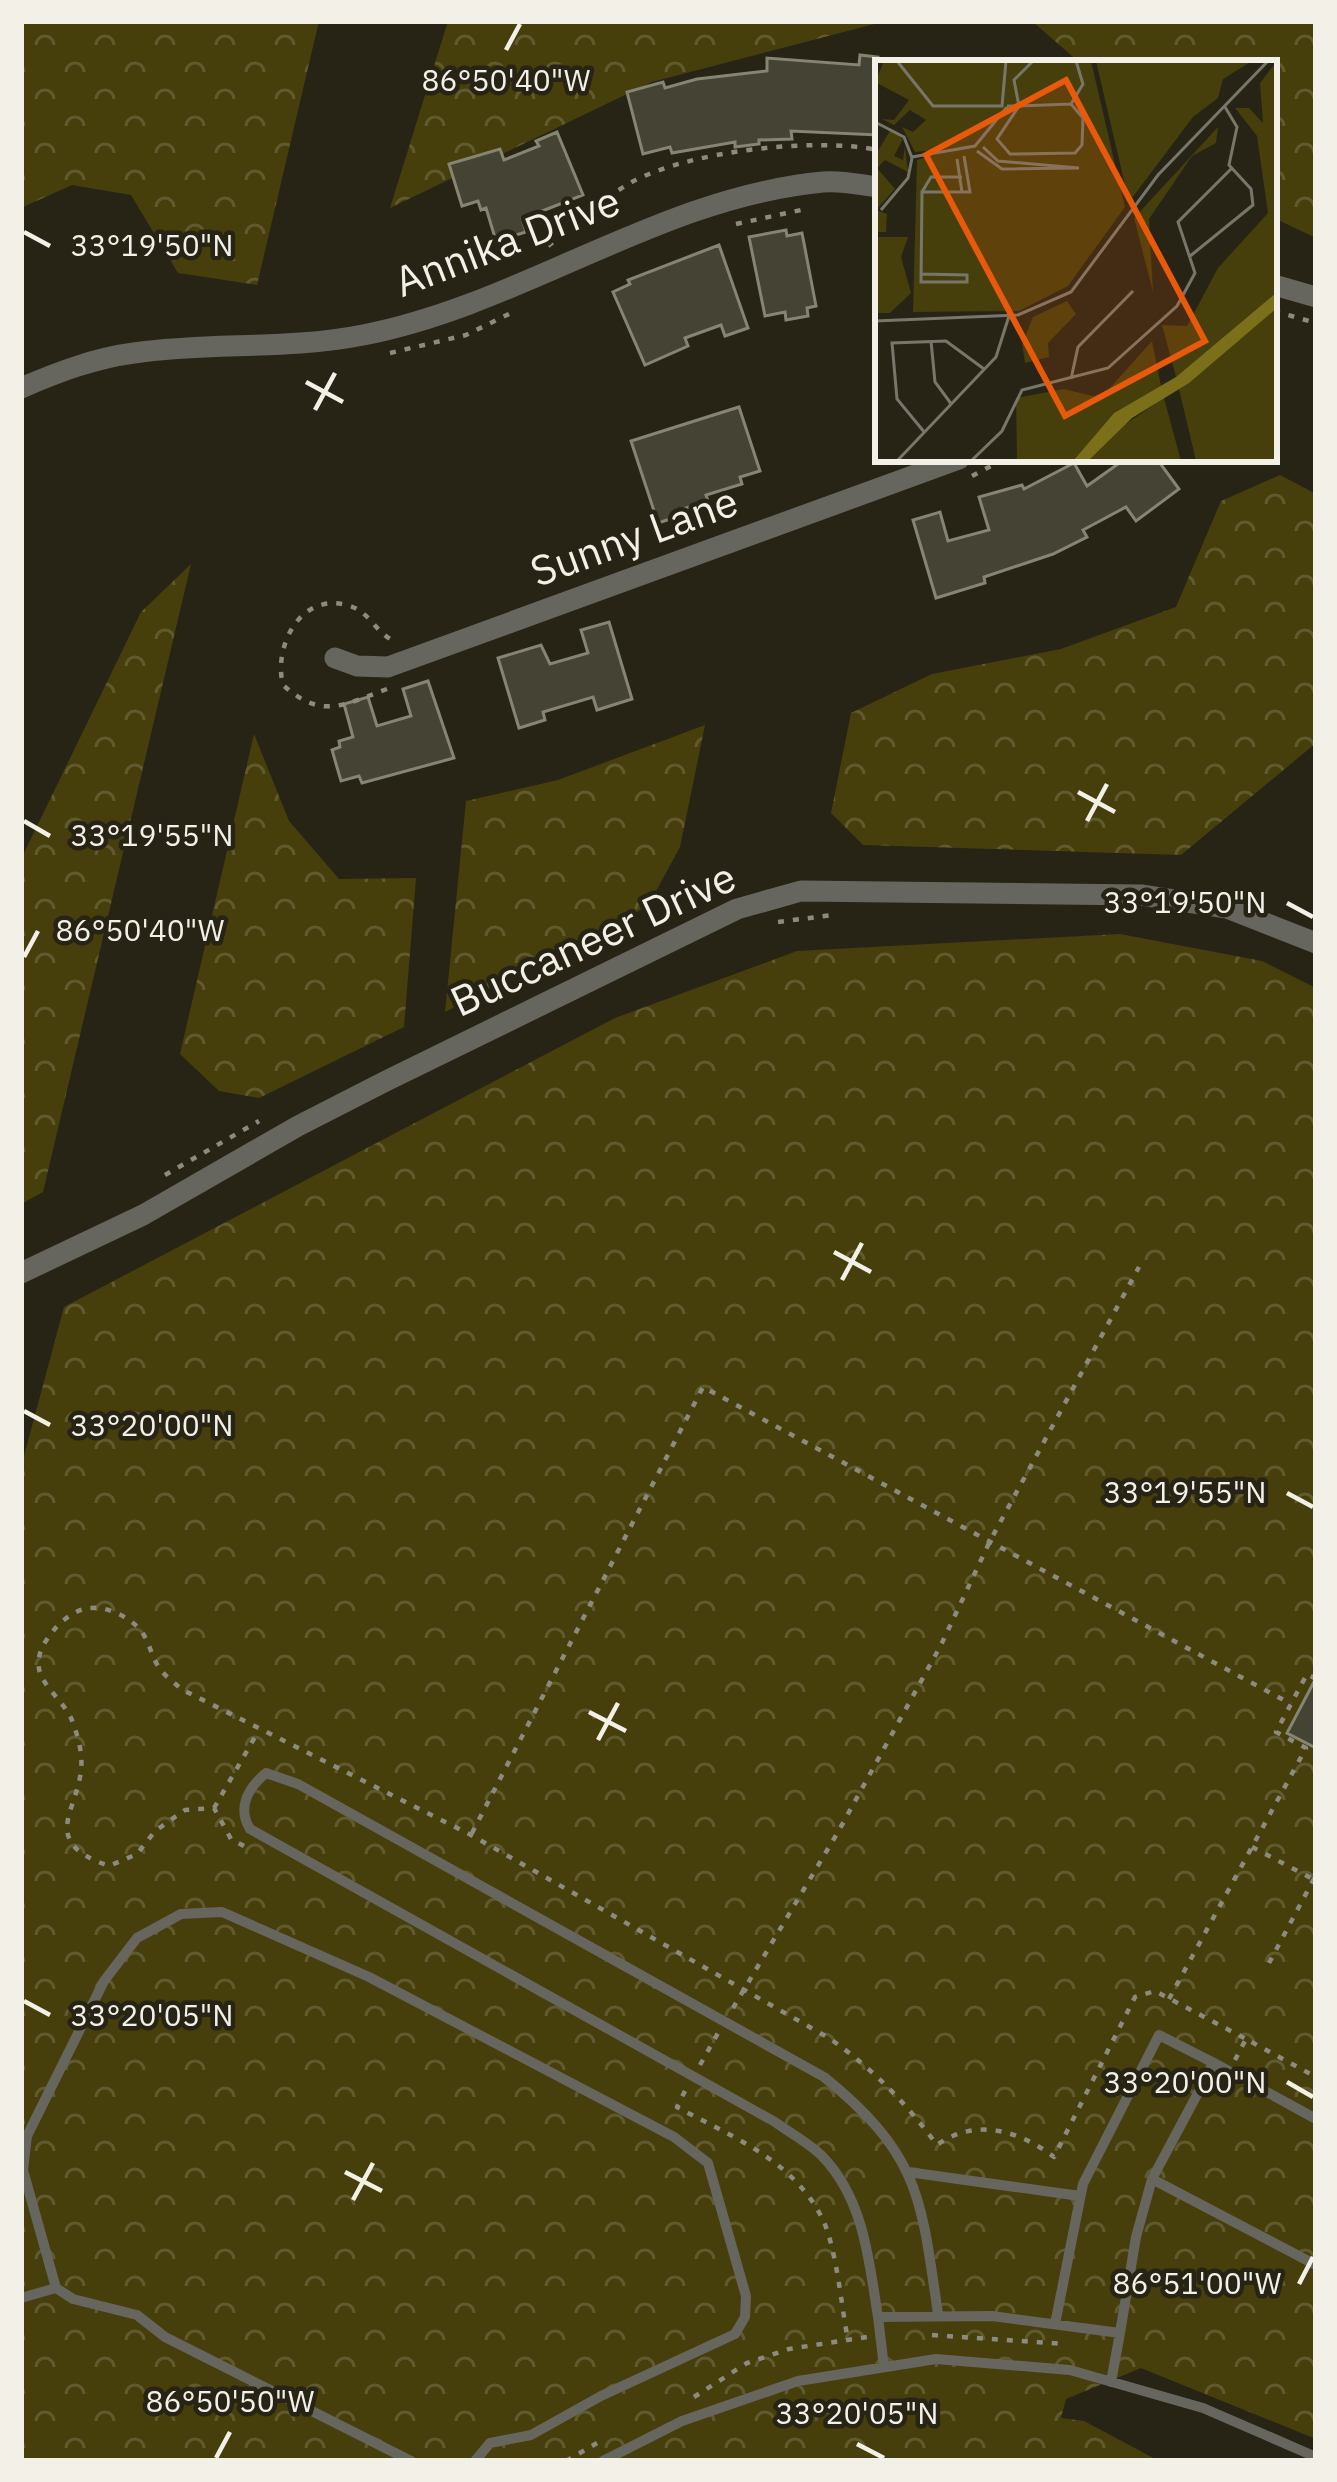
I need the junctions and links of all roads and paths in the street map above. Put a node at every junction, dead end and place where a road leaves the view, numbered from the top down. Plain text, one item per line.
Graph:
1 (875, 187) edge
2 (1277, 286) edge
3 (1316, 297) edge
4 (1277, 312) edge
5 (1316, 322) edge
6 (21, 388) edge
7 (950, 462) edge
8 (334, 658) dead end
9 (848, 914) dead end
10 (767, 923) dead end
11 (1316, 944) edge
12 (267, 1117) dead end
13 (155, 1180) dead end
14 (1139, 1267) dead end
15 (21, 1273) edge
16 (990, 1541) junction
17 (1316, 1679) edge
18 (1291, 1704) junction
19 (260, 1728) dead end
20 (1306, 1748) junction
21 (1316, 1754) edge
22 (214, 1808) dead end
23 (471, 1835) dead end
24 (1252, 1847) junction
25 (1315, 1879) edge
26 (1269, 1963) dead end
27 (744, 1990) junction
28 (1169, 1999) junction
29 (726, 2021) junction
30 (1246, 2039) junction
31 (1214, 2063) junction
32 (1229, 2071) junction
33 (693, 2076) junction
34 (1316, 2077) edge
35 (1316, 2119) edge
36 (908, 2172) junction
37 (1152, 2180) junction
38 (1080, 2196) junction
39 (1316, 2265) edge
40 (56, 2288) junction
41 (21, 2298) edge
42 (938, 2314) junction
43 (878, 2317) junction
44 (1055, 2324) junction
45 (922, 2333) dead end
46 (1120, 2333) junction
47 (880, 2335) junction
48 (848, 2340) junction
49 (1079, 2344) dead end
50 (884, 2367) junction
51 (1111, 2382) junction
52 (684, 2402) dead end
53 (602, 2441) dead end
54 (1316, 2457) edge
55 (411, 2461) edge
56 (475, 2461) edge
57 (566, 2461) edge
58 (603, 2461) edge

1 - 6 street, Annika Drive
2 - 3 street
4 - 5 path
7 - 8 street, Sunny Lane
9 - 10 path
11 - 15 street, Buccaneer Drive
12 - 13 path
14 - 16 path
16 - 18 path
16 - 23 path
16 - 27 path
17 - 18 path
18 - 20 path
19 - 22 path
20 - 21 path
20 - 24 path
24 - 25 path
24 - 28 path
25 - 26 path
27 - 28 path
27 - 29 path
28 - 30 path
29 - 33 path
29 - 33 lane
29 - 36 lane
30 - 32 path
30 - 34 path
31 - 32 lane
31 - 37 lane
31 - 38 lane
32 - 35 lane
33 - 43 lane
33 - 48 path
36 - 38 lane
36 - 42 lane
37 - 39 lane
37 - 46 lane
38 - 44 lane
40 - 41 lane
40 - 55 lane
40 - 56 lane
42 - 43 lane
42 - 44 lane
43 - 47 lane
44 - 46 lane
45 - 49 path
46 - 51 lane
47 - 48 path
47 - 50 lane
48 - 52 path
50 - 51 lane
50 - 58 lane
51 - 54 lane
53 - 57 path

